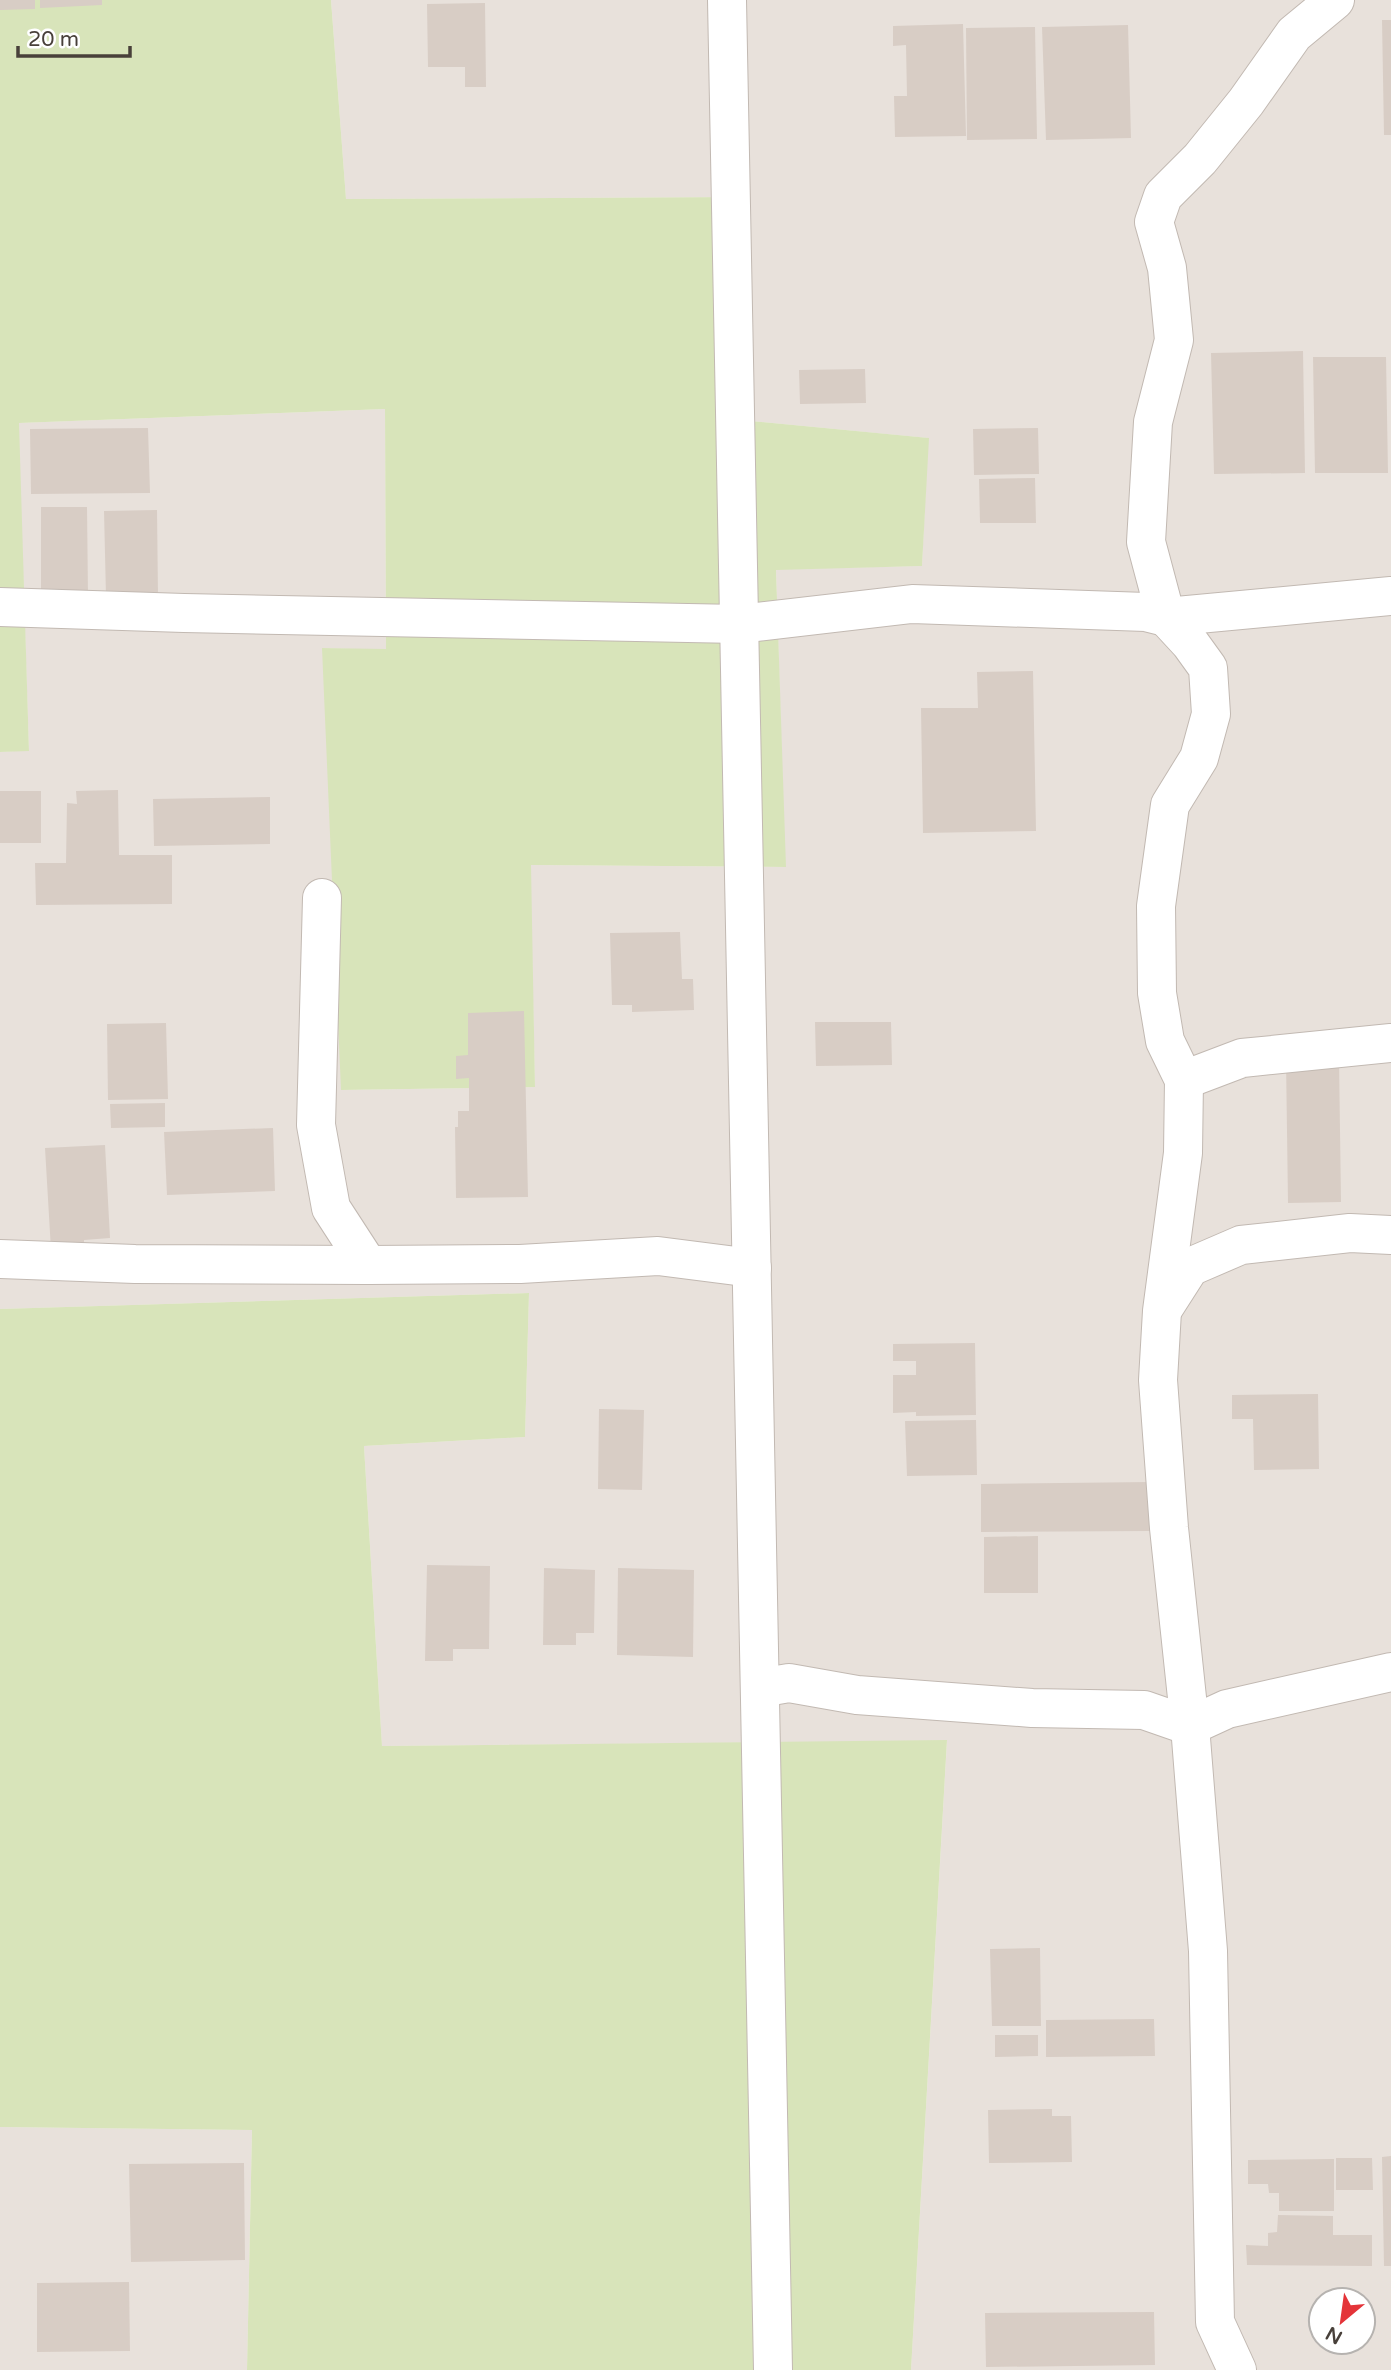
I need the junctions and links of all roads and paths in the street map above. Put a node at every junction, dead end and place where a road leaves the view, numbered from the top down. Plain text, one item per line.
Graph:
1 (727, 0) edge
2 (1335, 0) edge
3 (1391, 597) edge
4 (0, 607) edge
5 (1245, 609) junction
6 (1166, 617) junction
7 (739, 624) junction
8 (1208, 668) junction
9 (322, 898) dead end
10 (1391, 1043) edge
11 (1184, 1080) junction
12 (1391, 1235) edge
13 (0, 1259) edge
14 (368, 1265) junction
15 (752, 1268) junction
16 (1162, 1311) junction
17 (1391, 1672) edge
18 (760, 1688) junction
19 (1190, 1726) junction
20 (774, 2370) edge
21 (1237, 2370) edge

1 - 7 street
2 - 6 street
3 - 5 street
4 - 7 street
5 - 6 street
5 - 8 street
6 - 7 street
6 - 8 street
7 - 15 street
8 - 11 street
9 - 14 street
10 - 11 street
11 - 16 street
12 - 16 street
13 - 14 street
14 - 15 street
15 - 18 street
16 - 19 street
17 - 19 street
18 - 19 street
18 - 20 street
19 - 21 street

